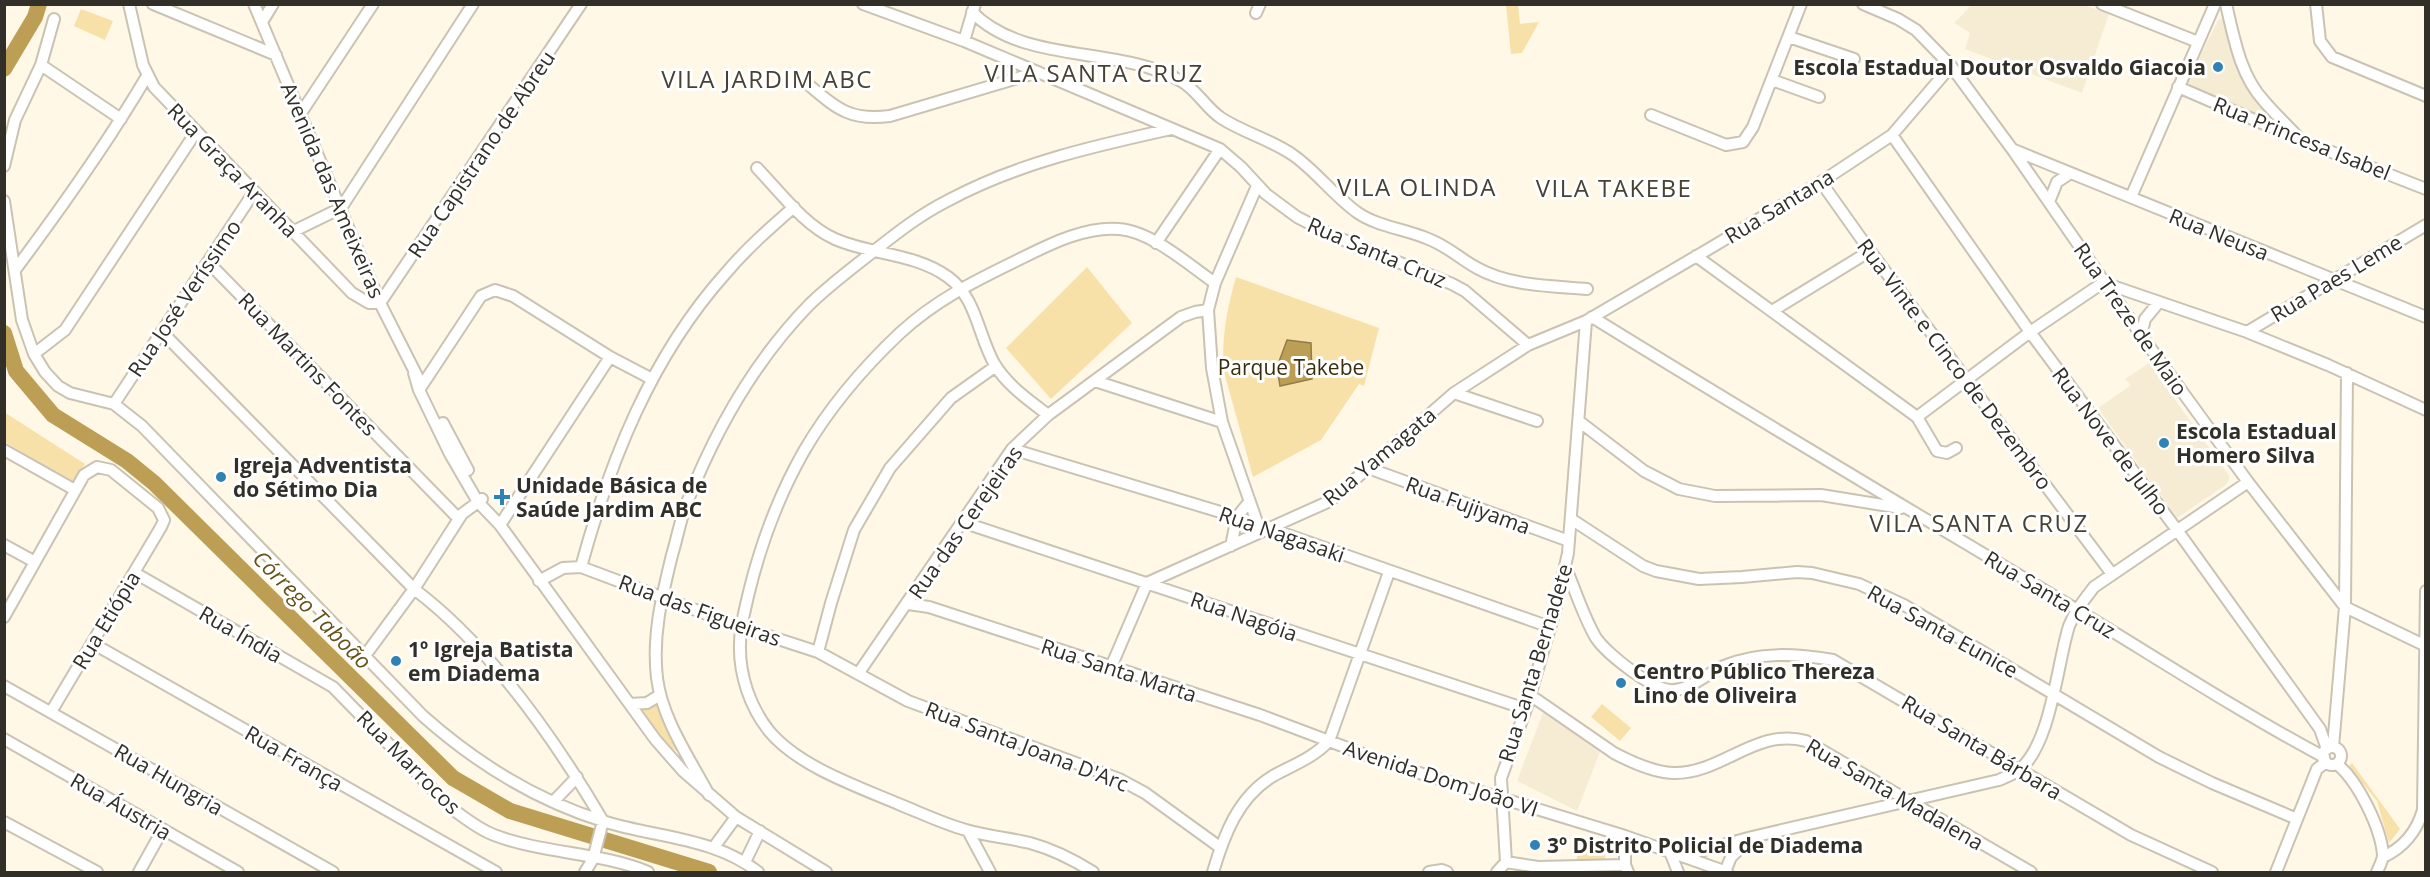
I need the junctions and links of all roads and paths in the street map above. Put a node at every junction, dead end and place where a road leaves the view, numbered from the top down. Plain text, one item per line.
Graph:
1 (129, 4) edge
2 (153, 4) edge
3 (254, 4) edge
4 (273, 4) edge
5 (373, 4) edge
6 (473, 4) edge
7 (581, 4) edge
8 (863, 4) edge
9 (1801, 4) edge
10 (1863, 4) edge
11 (2215, 4) edge
12 (2226, 4) edge
13 (2316, 4) edge
14 (2108, 6) edge
15 (974, 8) edge
16 (54, 19) dead end
17 (262, 22) junction
18 (1788, 37) junction
19 (964, 41) junction
20 (2198, 42) junction
21 (276, 55) junction
22 (1854, 58) dead end
23 (41, 65) junction
24 (1951, 66) junction
25 (1038, 72) junction
26 (147, 76) junction
27 (1772, 80) junction
28 (810, 86) dead end
29 (2178, 87) junction
30 (2426, 96) edge
31 (1819, 97) dead end
32 (301, 113) junction
33 (1651, 115) dead end
34 (121, 119) junction
35 (1171, 129) junction
36 (196, 132) junction
37 (1892, 135) junction
38 (2301, 140) junction
39 (1220, 149) junction
40 (2012, 149) junction
41 (4, 166) edge
42 (757, 168) dead end
43 (2069, 174) junction
44 (1821, 182) junction
45 (1257, 186) junction
46 (2426, 189) edge
47 (254, 192) junction
48 (2131, 197) junction
49 (4, 201) edge
50 (2049, 202) junction
51 (794, 207) junction
52 (340, 208) junction
53 (2426, 225) edge
54 (292, 232) junction
55 (1156, 243) junction
56 (876, 249) junction
57 (1870, 251) junction
58 (1696, 256) junction
59 (208, 262) junction
60 (15, 270) junction
61 (2332, 280) junction
62 (2104, 282) junction
63 (1215, 283) junction
64 (960, 288) junction
65 (1587, 289) dead end
66 (2159, 302) junction
67 (380, 303) junction
68 (1208, 310) junction
69 (1772, 311) junction
70 (2426, 316) edge
71 (1589, 319) junction
72 (162, 332) junction
73 (2030, 332) junction
74 (2247, 332) junction
75 (2140, 335) junction
76 (1528, 345) junction
77 (34, 354) junction
78 (610, 357) junction
79 (996, 366) junction
80 (2346, 373) junction
81 (652, 379) junction
82 (1966, 380) junction
83 (1095, 381) junction
84 (421, 388) junction
85 (1454, 393) junction
86 (114, 404) junction
87 (2426, 411) edge
88 (1048, 415) junction
89 (1917, 417) junction
90 (1537, 421) dead end
91 (1222, 422) junction
92 (1580, 422) junction
93 (1956, 448) dead end
94 (1012, 449) junction
95 (4, 450) edge
96 (1368, 468) junction
97 (2248, 482) junction
98 (75, 490) junction
99 (1249, 502) junction
100 (482, 503) junction
101 (1907, 509) junction
102 (1237, 517) junction
103 (459, 518) junction
104 (1572, 519) junction
105 (962, 522) junction
106 (500, 525) junction
107 (1258, 525) junction
108 (1269, 529) junction
109 (2177, 530) junction
110 (1569, 541) junction
111 (4, 545) edge
112 (1232, 546) junction
113 (35, 562) junction
114 (1565, 566) junction
115 (581, 567) junction
116 (1389, 572) junction
117 (135, 573) junction
118 (2112, 574) junction
119 (539, 580) junction
120 (1147, 583) junction
121 (414, 589) junction
122 (2426, 591) edge
123 (662, 596) junction
124 (908, 604) junction
125 (2345, 607) junction
126 (2077, 609) junction
127 (4, 617) edge
128 (741, 627) junction
129 (1550, 627) junction
130 (92, 643) junction
131 (2425, 646) edge
132 (818, 652) junction
133 (1360, 655) junction
134 (364, 657) junction
135 (1111, 667) junction
136 (858, 674) junction
137 (4, 686) edge
138 (2053, 693) junction
139 (660, 694) junction
140 (1530, 695) junction
141 (345, 698) joint
142 (630, 704) junction
143 (1526, 709) junction
144 (51, 712) junction
145 (4, 739) edge
146 (1329, 741) junction
147 (2329, 756) junction
148 (2019, 770) junction
149 (577, 777) junction
150 (710, 795) junction
151 (1503, 798) junction
152 (1910, 801) junction
153 (553, 802) junction
154 (736, 818) junction
155 (2297, 819) junction
156 (4, 822) edge
157 (602, 823) junction
158 (163, 829) junction
159 (760, 831) junction
160 (968, 831) junction
161 (1625, 836) junction
162 (1752, 837) junction
163 (714, 847) junction
164 (1221, 848) junction
165 (1716, 848) junction
166 (1670, 852) junction
167 (594, 855) junction
168 (1682, 856) junction
169 (1731, 856) junction
170 (2383, 856) junction
171 (745, 862) junction
172 (1506, 862) junction
173 (1694, 867) edge
174 (1627, 869) edge
175 (1539, 870) edge
176 (1584, 870) edge
177 (1726, 872) edge
178 (97, 873) edge
179 (139, 873) edge
180 (238, 873) edge
181 (333, 873) edge
182 (496, 873) edge
183 (585, 873) edge
184 (648, 873) edge
185 (758, 873) edge
186 (826, 873) edge
187 (990, 873) edge
188 (1093, 873) edge
189 (1213, 873) edge
190 (1429, 873) edge
191 (1447, 873) edge
192 (1497, 873) edge
193 (1678, 873) edge
194 (2031, 873) edge
195 (2212, 873) edge
196 (2276, 873) edge
197 (2377, 873) edge

1 - 26 street, Rua Graça Aranha
2 - 21 street
3 - 17 street, Avenida das Ameixeiras
4 - 17 street
5 - 32 street
6 - 52 street
7 - 67 street, Rua Capistrano de Abreu
8 - 19 street, Rua Santa Cruz
9 - 18 street
10 - 24 street, Rua Treze de Maio
11 - 20 street
12 - 38 street
13 - 30 street
14 - 20 street
15 - 19 street
15 - 65 street
16 - 23 street
17 - 21 street, Avenida das Ameixeiras
18 - 22 street
18 - 27 street
19 - 25 street, Rua Santa Cruz
20 - 29 street
21 - 32 street, Avenida das Ameixeiras
23 - 34 street
23 - 41 street
24 - 37 street, Rua Santana
24 - 40 street, Rua Treze de Maio
25 - 28 street
25 - 35 street, Rua Santa Cruz
26 - 34 street
26 - 36 street, Rua Graça Aranha
27 - 31 street
27 - 33 street
29 - 38 street, Rua Princesa Isabel
29 - 48 street
32 - 52 street, Avenida das Ameixeiras
34 - 60 street
35 - 39 street, Rua Santa Cruz
35 - 56 street
36 - 47 street, Rua Graça Aranha
36 - 77 street
37 - 44 street, Rua Santana
37 - 73 street, Rua Nove de Julho
38 - 46 street, Rua Princesa Isabel
39 - 45 street, Rua Santa Cruz
39 - 55 street
40 - 43 street, Rua Neusa
40 - 50 street, Rua Treze de Maio
42 - 51 street
43 - 48 street, Rua Neusa
43 - 50 street
44 - 57 street, Rua Vinte e Cinco de Dezembro
44 - 58 street, Rua Santana
45 - 63 street
45 - 76 street, Rua Santa Cruz
47 - 54 street, Rua Graça Aranha
47 - 59 street, Rua José Veríssimo
48 - 61 street, Rua Neusa
49 - 60 street
50 - 62 street, Rua Treze de Maio
51 - 56 street
51 - 81 street
52 - 54 street
52 - 67 street, Avenida das Ameixeiras
53 - 61 street, Rua Paes Leme
54 - 67 street, Rua Graça Aranha
55 - 63 street
55 - 64 street
56 - 64 street
56 - 123 street
57 - 69 street
57 - 82 street, Rua Vinte e Cinco de Dezembro
58 - 69 street
58 - 71 street, Rua Santana
59 - 72 street, Rua José Veríssimo
59 - 103 street, Rua Martins Fontes
60 - 77 street
61 - 70 street, Rua Neusa
61 - 74 street, Rua Paes Leme
62 - 66 street
62 - 73 street
62 - 75 street, Rua Treze de Maio
63 - 68 street
64 - 79 street
64 - 128 street
66 - 74 street
66 - 75 street
67 - 84 street, Avenida das Ameixeiras
68 - 83 street, Rua das Cerejeiras
68 - 91 street
69 - 89 street
71 - 76 street, Rua Yamagata
71 - 92 street, Rua Santa Bernadete
71 - 101 street, Rua Santa Cruz
72 - 86 street, Rua José Veríssimo
72 - 121 street
73 - 82 street
73 - 109 street, Rua Nove de Julho
74 - 80 street
75 - 97 street, Rua Treze de Maio
76 - 85 street, Rua Yamagata
77 - 86 street
78 - 81 street
78 - 84 street
78 - 106 street
79 - 88 street
79 - 132 street
80 - 87 street
80 - 125 street
81 - 115 street
82 - 89 street
82 - 118 street, Rua Vinte e Cinco de Dezembro
83 - 88 street, Rua das Cerejeiras
83 - 91 street
84 - 100 street, Avenida das Ameixeiras
85 - 90 street
85 - 96 street, Rua Yamagata
86 - 134 street
88 - 94 street, Rua das Cerejeiras
89 - 93 street
91 - 99 street
92 - 101 street
92 - 104 street, Rua Santa Bernadete
94 - 102 street, Rua Nagasaki
94 - 105 street, Rua das Cerejeiras
95 - 98 street
96 - 108 street, Rua Yamagata
96 - 110 street, Rua Fujiyama
97 - 109 street
97 - 125 street, Rua Treze de Maio
98 - 113 street
98 - 117 street, Rua Etiópia
99 - 102 street
99 - 107 street
100 - 103 street
100 - 106 street, Avenida das Ameixeiras
101 - 126 street, Rua Santa Cruz
102 - 107 street, Rua Nagasaki
102 - 112 street
103 - 121 street
104 - 110 street, Rua Santa Bernadete
104 - 138 street, Rua Santa Eunice
105 - 120 street, Rua Nagóia
105 - 124 street, Rua das Cerejeiras
106 - 119 street, Avenida das Ameixeiras
107 - 108 street, Rua Nagasaki
108 - 112 street, Rua Yamagata
108 - 116 street, Rua Nagasaki
109 - 118 street
109 - 147 street, Rua Nove de Julho
110 - 114 street, Rua Santa Bernadete
111 - 113 street
112 - 120 street, Rua Yamagata
113 - 127 street
114 - 129 street, Rua Santa Bernadete
114 - 148 street, Rua Santa Bárbara
115 - 119 street
115 - 123 street, Rua das Figueiras
116 - 129 street, Rua Nagasaki
116 - 133 street
117 - 130 street, Rua Etiópia
117 - 141 street, Rua Índia
118 - 126 street
119 - 142 street, Avenida das Ameixeiras
120 - 133 street, Rua Nagóia
120 - 135 street
121 - 134 street
121 - 149 street
122 - 131 street
123 - 128 street, Rua das Figueiras
123 - 139 street
124 - 135 street, Rua Santa Marta
124 - 136 street, Rua das Cerejeiras
125 - 131 street
125 - 147 street
126 - 138 street
126 - 147 street, Rua Santa Cruz
128 - 132 street, Rua das Figueiras
128 - 160 street
129 - 140 street, Rua Santa Bernadete
130 - 144 street, Rua Etiópia
130 - 182 street, Rua França
131 - 170 street
132 - 136 street, Rua das Figueiras
133 - 143 street, Rua Nagóia
133 - 146 street
134 - 153 street
135 - 146 street, Rua Santa Marta
136 - 164 street, Rua Santa Joana D'Arc
137 - 144 street, Rua Hungria
138 - 148 street
138 - 155 street, Rua Santa Eunice
139 - 142 street
139 - 150 street
140 - 143 street, Rua Santa Bernadete
140 - 152 street, Rua Santa Madalena
141 - 167 street, Rua Marrocos
142 - 150 street, Avenida das Ameixeiras
143 - 151 street, Rua Santa Bernadete
144 - 181 street, Rua Hungria
145 - 158 street, Rua Áustria
146 - 151 street, Avenida Dom João VI
146 - 164 street, Avenida Dom João VI
147 - 155 street
147 - 170 street, Rua Santa Cruz
148 - 152 street
148 - 195 street, Rua Santa Bárbara
149 - 153 street
149 - 157 street
150 - 154 street, Avenida das Ameixeiras
151 - 161 street, Avenida Dom João VI
151 - 172 street, Rua Santa Bernadete
152 - 162 street
152 - 194 street, Rua Santa Madalena
153 - 157 street
154 - 159 street, Avenida das Ameixeiras
154 - 163 street
155 - 196 street
156 - 178 street
157 - 163 street
157 - 167 street
158 - 179 street
158 - 180 street, Rua Áustria
159 - 171 street
159 - 186 street, Avenida das Ameixeiras
160 - 187 street
160 - 188 street
161 - 166 street, Avenida Dom João VI
161 - 174 street
162 - 165 street
162 - 169 street
163 - 171 street
164 - 189 street, Avenida Dom João VI
165 - 168 street
165 - 169 street
166 - 168 street, Avenida Dom João VI
166 - 193 street
167 - 183 street
167 - 184 street, Rua Marrocos
168 - 173 street, Avenida Dom João VI
169 - 177 street
170 - 197 street
171 - 185 street
172 - 175 street
172 - 192 street
173 - 177 street, Avenida Dom João VI
174 - 176 street
175 - 176 street
190 - 191 street

